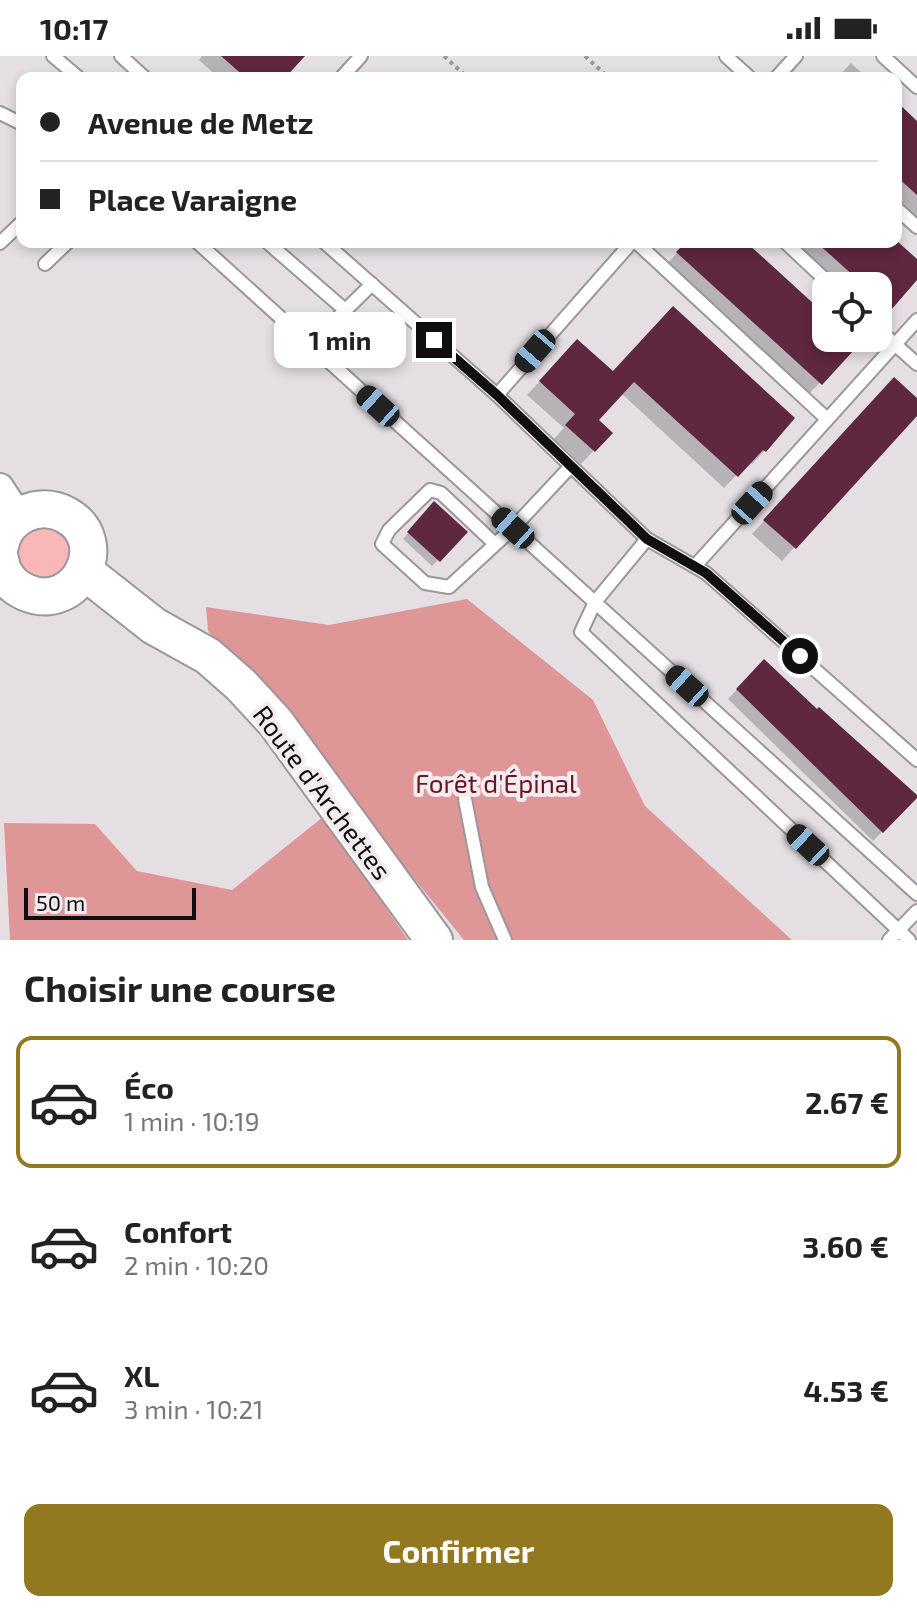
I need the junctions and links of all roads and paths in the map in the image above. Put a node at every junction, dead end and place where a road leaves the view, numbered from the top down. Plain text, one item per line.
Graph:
1 (53, 56) edge
2 (121, 56) edge
3 (361, 56) edge
4 (444, 56) edge
5 (585, 56) edge
6 (726, 56) edge
7 (796, 56) edge
8 (883, 56) edge
9 (72, 72) edge
10 (138, 72) edge
11 (346, 72) edge
12 (461, 72) edge
13 (602, 72) edge
14 (743, 72) edge
15 (781, 72) edge
16 (901, 72) edge
17 (902, 73) edge
18 (917, 87) edge
19 (902, 213) edge
20 (917, 227) edge
21 (16, 228) edge
22 (0, 243) edge
23 (62, 248) edge
24 (204, 248) edge
25 (274, 248) edge
26 (331, 248) edge
27 (629, 248) edge
28 (641, 248) edge
29 (791, 248) edge
30 (45, 264) dead end
31 (817, 272) edge
32 (372, 284) junction
33 (345, 310) junction
34 (917, 320) edge
35 (892, 342) edge
36 (310, 345) junction
37 (895, 345) junction
38 (917, 364) edge
39 (497, 395) junction
40 (827, 419) junction
41 (571, 466) junction
42 (10, 501) edge
43 (513, 528) junction
44 (647, 539) junction
45 (495, 544) junction
46 (1, 565) edge
47 (695, 566) junction
48 (84, 571) junction
49 (595, 602) junction
50 (917, 760) edge
51 (465, 799) dead end
52 (917, 894) edge
53 (917, 911) edge
54 (898, 930) junction
55 (434, 940) edge
56 (505, 940) edge
57 (889, 940) edge
58 (909, 940) edge

1 - 9 lane
2 - 10 lane
3 - 11 lane
4 - 12 path
5 - 13 path
6 - 14 lane
7 - 15 lane
8 - 16 lane
17 - 18 lane
19 - 20 lane
21 - 22 lane
23 - 30 lane
24 - 36 lane
25 - 33 lane
26 - 32 lane
27 - 39 lane
28 - 40 lane
29 - 31 lane
32 - 33 lane
32 - 39 lane
33 - 36 lane
34 - 37 lane
35 - 37 lane
36 - 43 lane
37 - 38 lane
37 - 40 lane
39 - 41 lane
40 - 47 lane
41 - 43 lane
41 - 44 lane
42 - 46 street
42 - 48 street
43 - 45 lane
43 - 49 lane
44 - 47 lane
44 - 49 lane
45 - 45 lane
46 - 48 street
47 - 50 lane
48 - 55 street, Route d'Archettes
49 - 52 lane
49 - 54 lane
51 - 56 lane
53 - 54 lane
54 - 57 lane
54 - 58 lane

